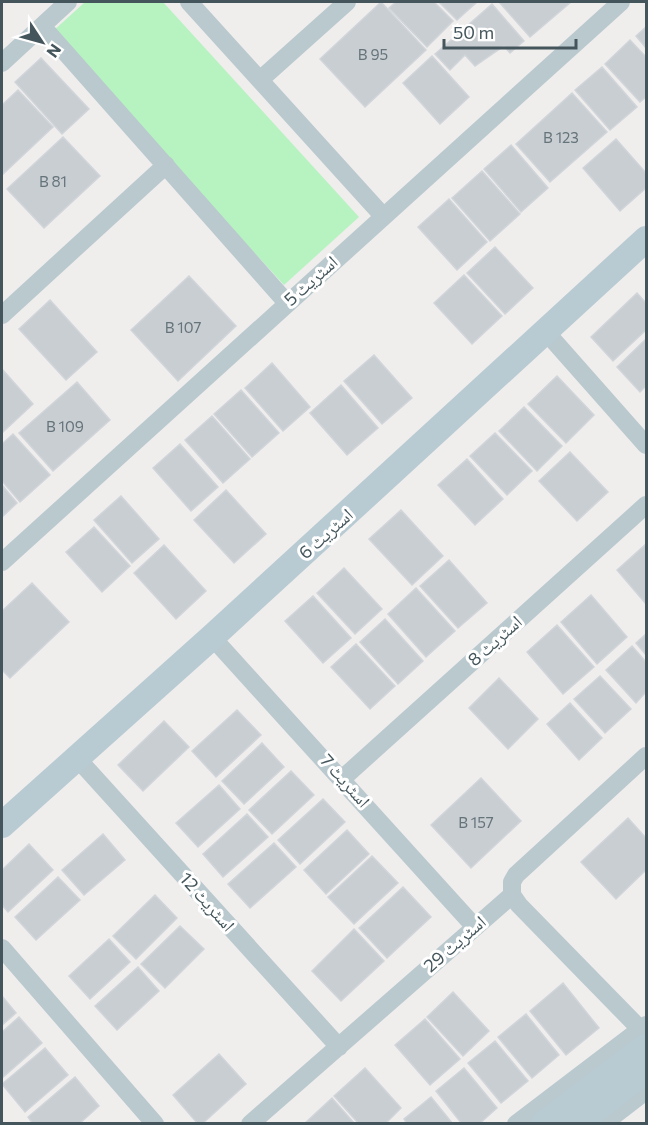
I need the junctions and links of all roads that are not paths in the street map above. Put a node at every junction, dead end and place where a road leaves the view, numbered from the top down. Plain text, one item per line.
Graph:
1 (68, 2) edge
2 (189, 2) edge
3 (347, 2) edge
4 (621, 2) edge
5 (42, 26) junction
6 (2, 63) edge
7 (261, 80) junction
8 (166, 165) junction
9 (383, 216) junction
10 (646, 239) edge
11 (287, 303) junction
12 (2, 315) edge
13 (546, 332) junction
14 (646, 445) edge
15 (646, 505) edge
16 (2, 562) edge
17 (212, 637) junction
18 (646, 756) edge
19 (76, 757) junction
20 (343, 778) junction
21 (2, 825) edge
22 (512, 895) junction
23 (474, 926) junction
24 (2, 948) edge
25 (645, 1034) edge
26 (339, 1047) junction
27 (646, 1070) edge
28 (646, 1091) edge
29 (155, 1124) edge
30 (250, 1124) edge
31 (516, 1124) edge
32 (544, 1124) edge
33 (577, 1124) edge
34 (603, 1124) edge

1 - 5 street
2 - 7 street
3 - 7 street
4 - 9 street, اسٹریٹ 5
5 - 6 street
5 - 8 street
7 - 9 street
8 - 11 street
8 - 12 street
9 - 11 street, اسٹریٹ 5
10 - 13 street, اسٹریٹ 6
11 - 16 street, اسٹریٹ 5
13 - 14 street
13 - 17 street, اسٹریٹ 6
15 - 20 street, اسٹریٹ 8
17 - 19 street, اسٹریٹ 6
17 - 20 street, اسٹریٹ 7
18 - 22 street, اسٹریٹ 29
19 - 21 street, اسٹریٹ 6
19 - 26 street, اسٹریٹ 12
20 - 23 street, اسٹریٹ 7
22 - 23 street, اسٹریٹ 29
22 - 25 street
23 - 26 street, اسٹریٹ 29
24 - 29 street
25 - 31 street
25 - 32 street
26 - 30 street, اسٹریٹ 29
27 - 33 street
28 - 34 street

